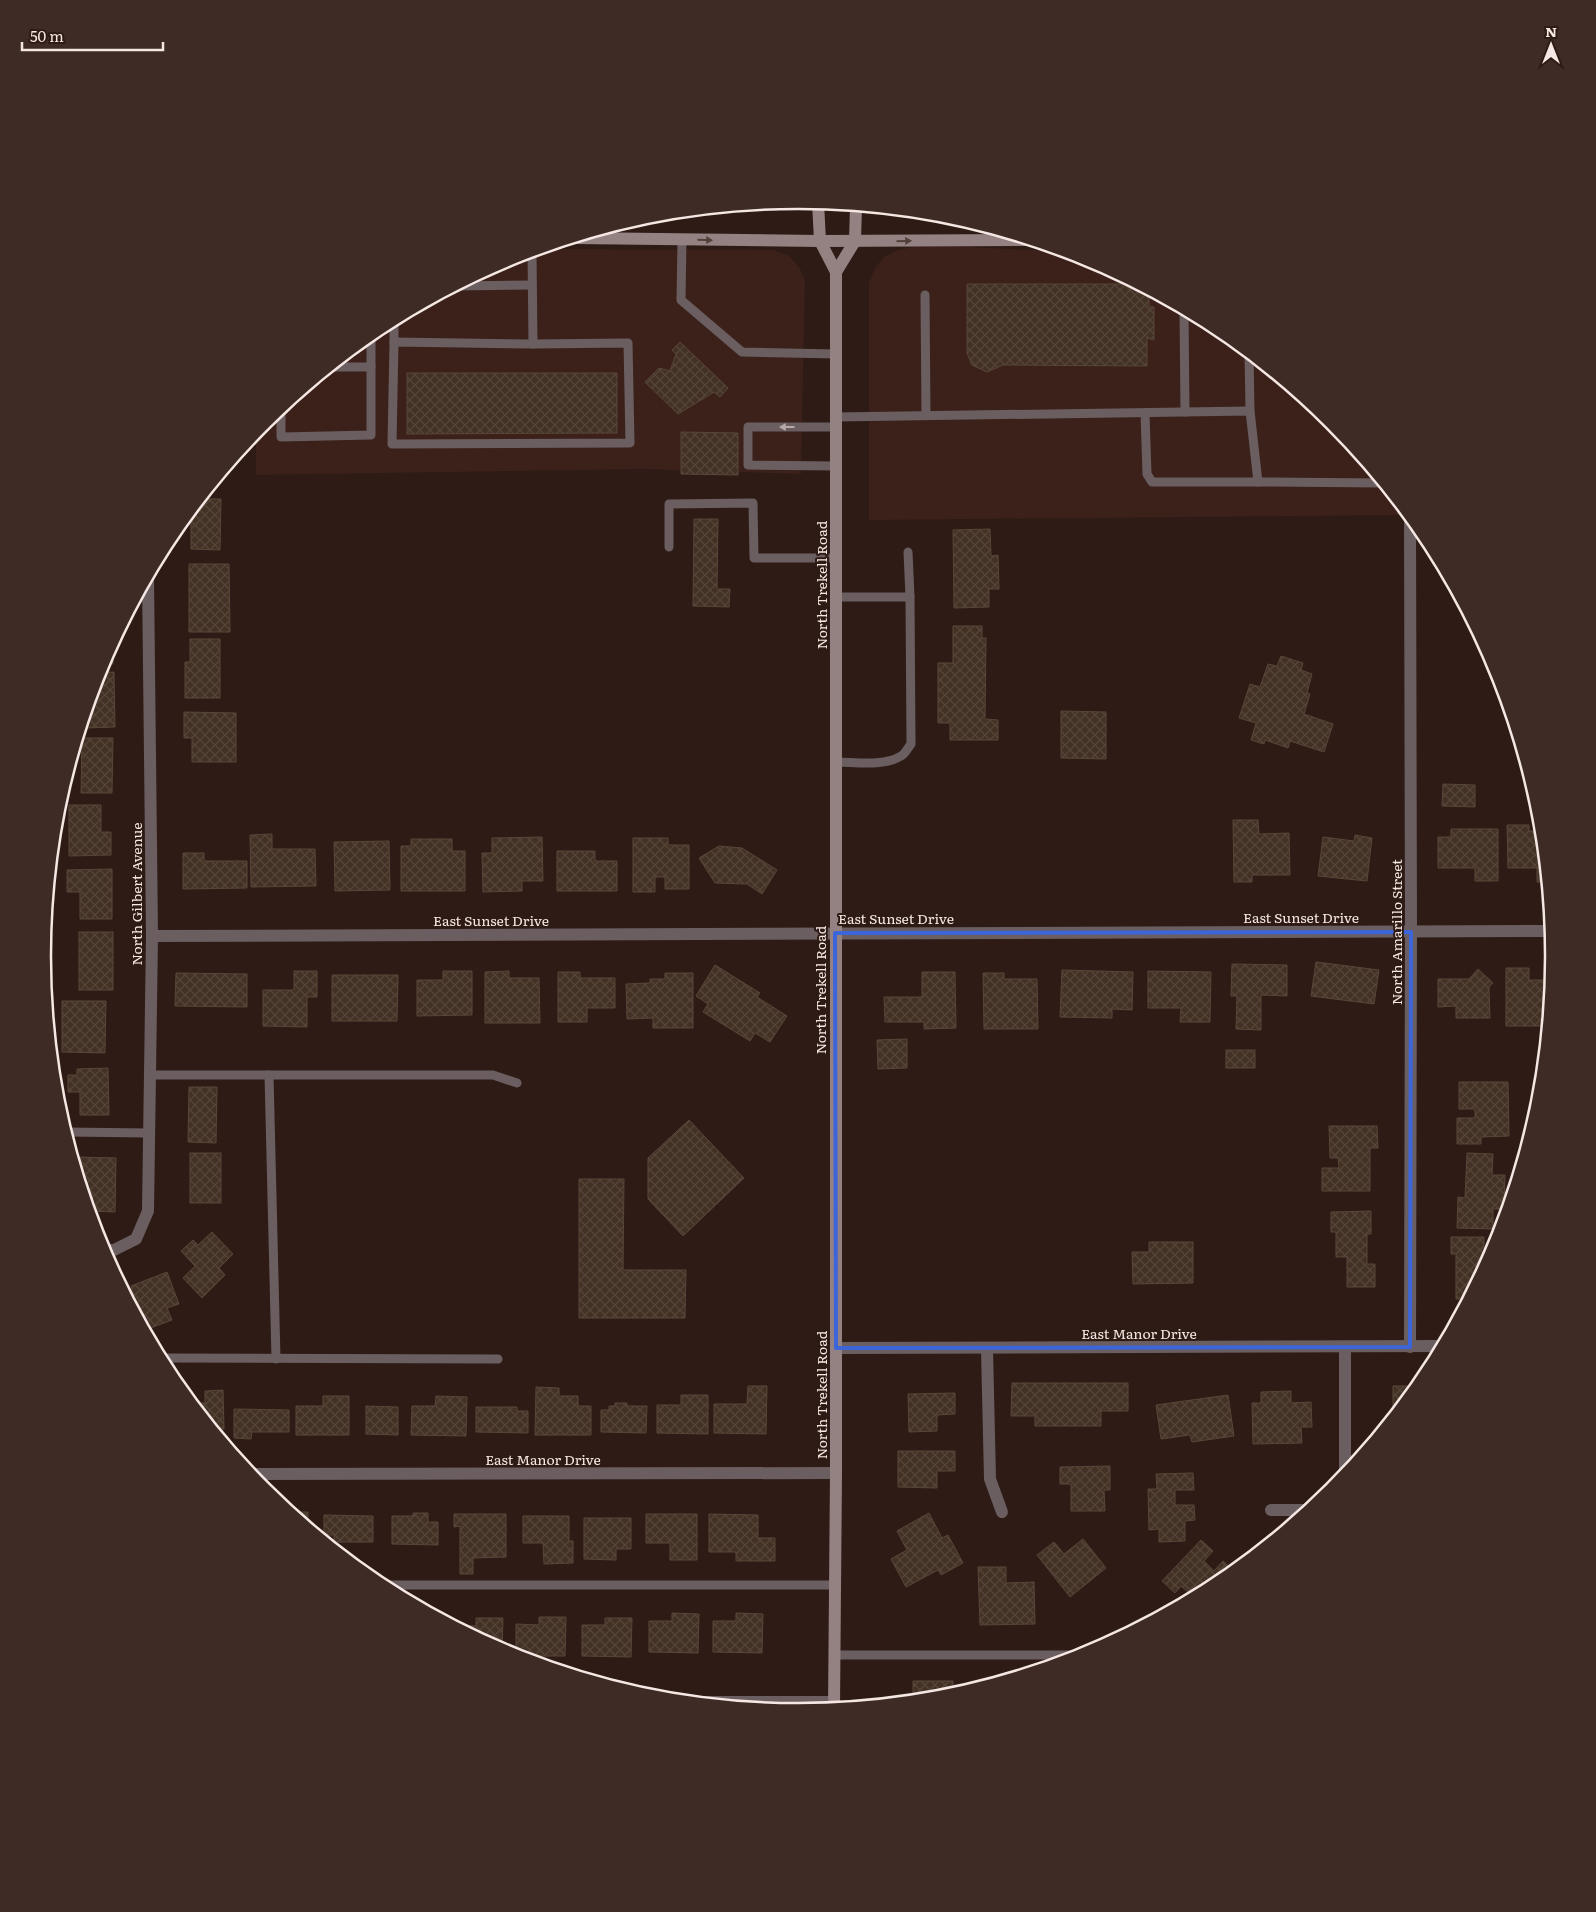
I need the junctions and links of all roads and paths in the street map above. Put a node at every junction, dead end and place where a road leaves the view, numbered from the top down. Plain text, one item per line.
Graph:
1 (818, 210) edge
2 (856, 212) edge
3 (594, 238) edge
4 (682, 240) junction
5 (1008, 240) edge
6 (820, 241) junction
7 (855, 241) junction
8 (532, 259) edge
9 (836, 272) junction
10 (532, 285) junction
11 (468, 286) edge
12 (925, 295) dead end
13 (1184, 317) edge
14 (394, 328) edge
15 (394, 342) junction
16 (371, 344) edge
17 (533, 344) junction
18 (836, 354) junction
19 (1249, 361) edge
20 (339, 367) edge
21 (371, 367) junction
22 (1250, 411) junction
23 (1185, 412) junction
24 (1145, 413) junction
25 (926, 415) junction
26 (281, 418) edge
27 (836, 422) junction
28 (836, 466) junction
29 (1258, 482) junction
30 (1375, 483) edge
31 (1410, 529) edge
32 (669, 547) dead end
33 (908, 552) dead end
34 (836, 558) junction
35 (148, 588) edge
36 (836, 597) junction
37 (910, 597) junction
38 (836, 762) junction
39 (1544, 931) edge
40 (1412, 932) junction
41 (835, 933) junction
42 (152, 936) junction
43 (150, 1075) junction
44 (269, 1075) junction
45 (517, 1083) dead end
46 (73, 1132) edge
47 (149, 1133) junction
48 (112, 1250) edge
49 (1434, 1346) edge
50 (1345, 1347) junction
51 (1410, 1347) junction
52 (836, 1348) junction
53 (988, 1349) junction
54 (169, 1358) edge
55 (276, 1360) junction
56 (498, 1360) dead end
57 (1351, 1457) edge
58 (261, 1474) edge
59 (836, 1474) junction
60 (1271, 1510) dead end
61 (1298, 1510) edge
62 (1002, 1512) dead end
63 (396, 1585) edge
64 (835, 1585) junction
65 (835, 1655) junction
66 (1060, 1655) edge
67 (834, 1702) edge

1 - 6 main road, North Trekell Road
2 - 7 main road
3 - 4 main road
4 -> 6 main road
4 - 18 lane
7 -> 5 main road
6 - 7 main road
6 - 9 main road, North Trekell Road
7 - 9 main road
8 - 10 lane
9 - 18 main road, North Trekell Road
10 - 11 lane
10 - 17 lane
12 - 25 lane
13 - 23 lane
14 - 15 lane
15 - 17 lane
15 - 17 lane
16 - 21 lane
18 - 27 main road, North Trekell Road
19 - 22 lane
20 - 21 lane
21 - 26 lane
22 - 23 lane
22 - 29 lane
23 - 24 lane
24 - 25 lane
24 - 29 lane
25 - 27 lane
27 - 28 main road, North Trekell Road
27 -> 28 lane
28 - 34 main road, North Trekell Road
29 - 30 lane
31 - 40 street, North Amarillo Street
32 - 34 lane
33 - 37 lane
34 - 36 main road, North Trekell Road
35 - 42 street, North Gilbert Avenue
36 - 37 lane
36 - 38 main road, North Trekell Road
37 - 38 lane
38 - 41 main road, North Trekell Road
39 - 40 street, East Sunset Drive
40 - 41 street, East Sunset Drive
40 - 51 street, North Amarillo Street
41 - 42 street, East Sunset Drive
41 - 52 main road, North Trekell Road
42 - 43 street, North Gilbert Avenue
43 - 44 lane
43 - 47 street, North Gilbert Avenue
44 - 45 lane
44 - 55 lane
46 - 47 lane
47 - 48 street, North Gilbert Avenue
49 - 51 street, East Manor Drive
50 - 51 street, East Manor Drive
50 - 53 street, East Manor Drive
50 - 57 street
52 - 53 street, East Manor Drive
52 - 59 main road, North Trekell Road
53 - 62 street
54 - 55 lane
55 - 56 lane
58 - 59 street, East Manor Drive
59 - 64 main road, North Trekell Road
60 - 61 street
63 - 64 lane
64 - 65 main road, North Trekell Road
65 - 66 lane
65 - 67 main road, North Trekell Road

